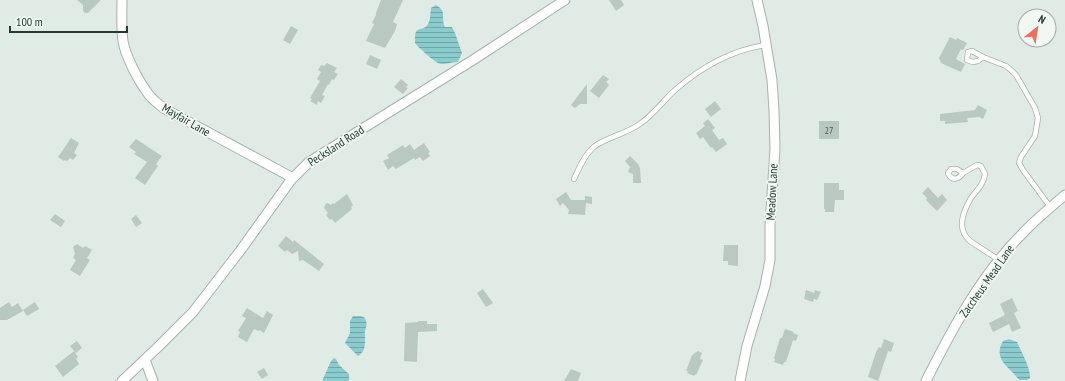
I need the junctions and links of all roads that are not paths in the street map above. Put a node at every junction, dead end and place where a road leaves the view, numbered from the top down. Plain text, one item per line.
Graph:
1 (122, 0) edge
2 (565, 0) edge
3 (757, 0) edge
4 (766, 45) junction
5 (983, 57) dead end
6 (963, 173) dead end
7 (293, 178) junction
8 (574, 179) dead end
9 (1065, 195) edge
10 (1051, 208) junction
11 (999, 260) junction
12 (145, 360) junction
13 (122, 381) edge
14 (154, 381) edge
15 (740, 381) edge
16 (926, 381) edge

1 - 7 street, Mayfair Lane
2 - 7 street, Pecksland Road
3 - 4 street, Meadow Lane
4 - 8 lane
4 - 15 street, Meadow Lane
5 - 10 lane
6 - 11 lane
7 - 12 street, Pecksland Road
9 - 10 street, Zaccheus Mead Lane
10 - 11 street, Zaccheus Mead Lane
11 - 16 street, Zaccheus Mead Lane
12 - 13 street, Pecksland Road
12 - 14 street

